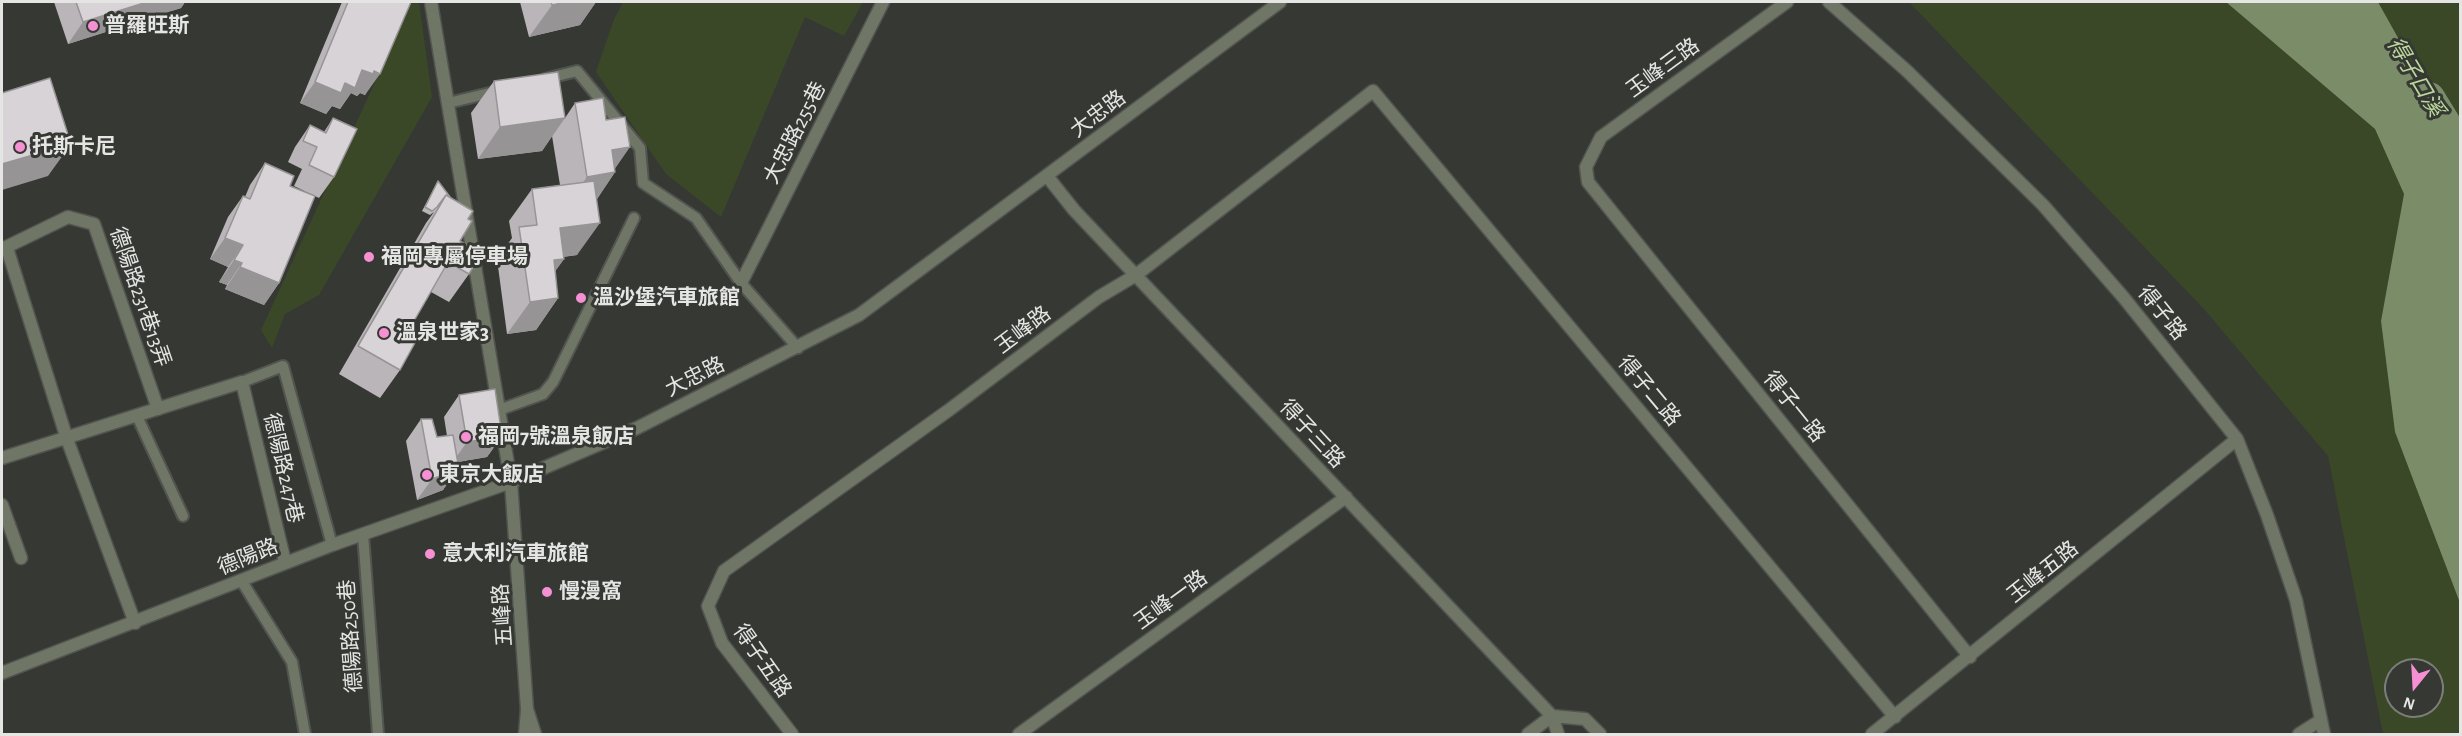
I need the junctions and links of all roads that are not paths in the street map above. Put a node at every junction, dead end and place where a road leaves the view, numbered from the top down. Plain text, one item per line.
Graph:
1 (431, 2) edge
2 (883, 2) edge
3 (1280, 2) edge
4 (1787, 2) edge
5 (1829, 2) edge
6 (534, 82) edge
7 (512, 87) edge
8 (1373, 91) joint
9 (448, 103) junction
10 (1047, 176) junction
11 (1588, 182) joint
12 (634, 218) dead end
13 (4, 249) edge
14 (1136, 275) junction
15 (741, 283) junction
16 (798, 348) junction
17 (242, 382) junction
18 (158, 409) junction
19 (499, 410) junction
20 (137, 416) junction
21 (67, 439) junction
22 (2237, 439) junction
23 (2, 458) edge
24 (511, 482) junction
25 (1346, 497) junction
26 (2, 505) edge
27 (183, 516) dead end
28 (363, 534) junction
29 (332, 545) junction
30 (21, 558) dead end
31 (285, 562) junction
32 (241, 580) junction
33 (708, 606) joint
34 (135, 622) junction
35 (1970, 657) junction
36 (2, 673) edge
37 (527, 709) junction
38 (1552, 716) junction
39 (1895, 717) junction
40 (2321, 720) junction
41 (305, 735) edge
42 (378, 735) edge
43 (525, 735) edge
44 (535, 735) edge
45 (792, 735) edge
46 (1019, 735) edge
47 (1528, 735) edge
48 (1558, 735) edge
49 (1600, 735) edge
50 (1872, 735) edge
51 (2299, 735) edge
52 (2324, 735) edge

1 - 9 street
2 - 15 street, 大忠路255巷
3 - 10 street, 大忠路
4 - 11 street, 玉峰三路
5 - 22 street, 得子路
6 - 15 lane
7 - 9 lane
8 - 14 street, 玉峰路
8 - 39 street, 得子二路
9 - 19 street
10 - 14 street, 得子三路
10 - 16 street, 大忠路
11 - 35 street, 得子一路
12 - 19 lane
13 - 18 street, 德陽路231巷13弄
13 - 21 street
14 - 25 street, 得子三路
14 - 33 street, 玉峰路
15 - 16 lane
16 - 24 street, 大忠路
17 - 18 street
17 - 29 lane
17 - 31 street, 德陽路247巷
18 - 20 street
19 - 24 street
20 - 21 street
20 - 27 lane
21 - 23 street
21 - 34 street
22 - 35 street, 玉峰五路
22 - 40 street, 得子路
24 - 28 street, 德陽路
24 - 37 street, 五峰路
25 - 38 street, 得子三路
25 - 46 street, 玉峰一路
26 - 30 street
28 - 29 street, 德陽路
28 - 42 lane, 德陽路250巷
29 - 31 street, 德陽路
31 - 32 street, 德陽路
32 - 34 street, 德陽路
32 - 41 lane
33 - 45 street, 得子五路
34 - 36 street, 德陽路
35 - 39 street, 玉峰五路
37 - 43 street, 五峰路
37 - 44 street, 五峰路
38 - 47 street
38 - 48 street
38 - 49 street
39 - 50 street, 玉峰五路
40 - 51 street
40 - 52 street, 得子路

